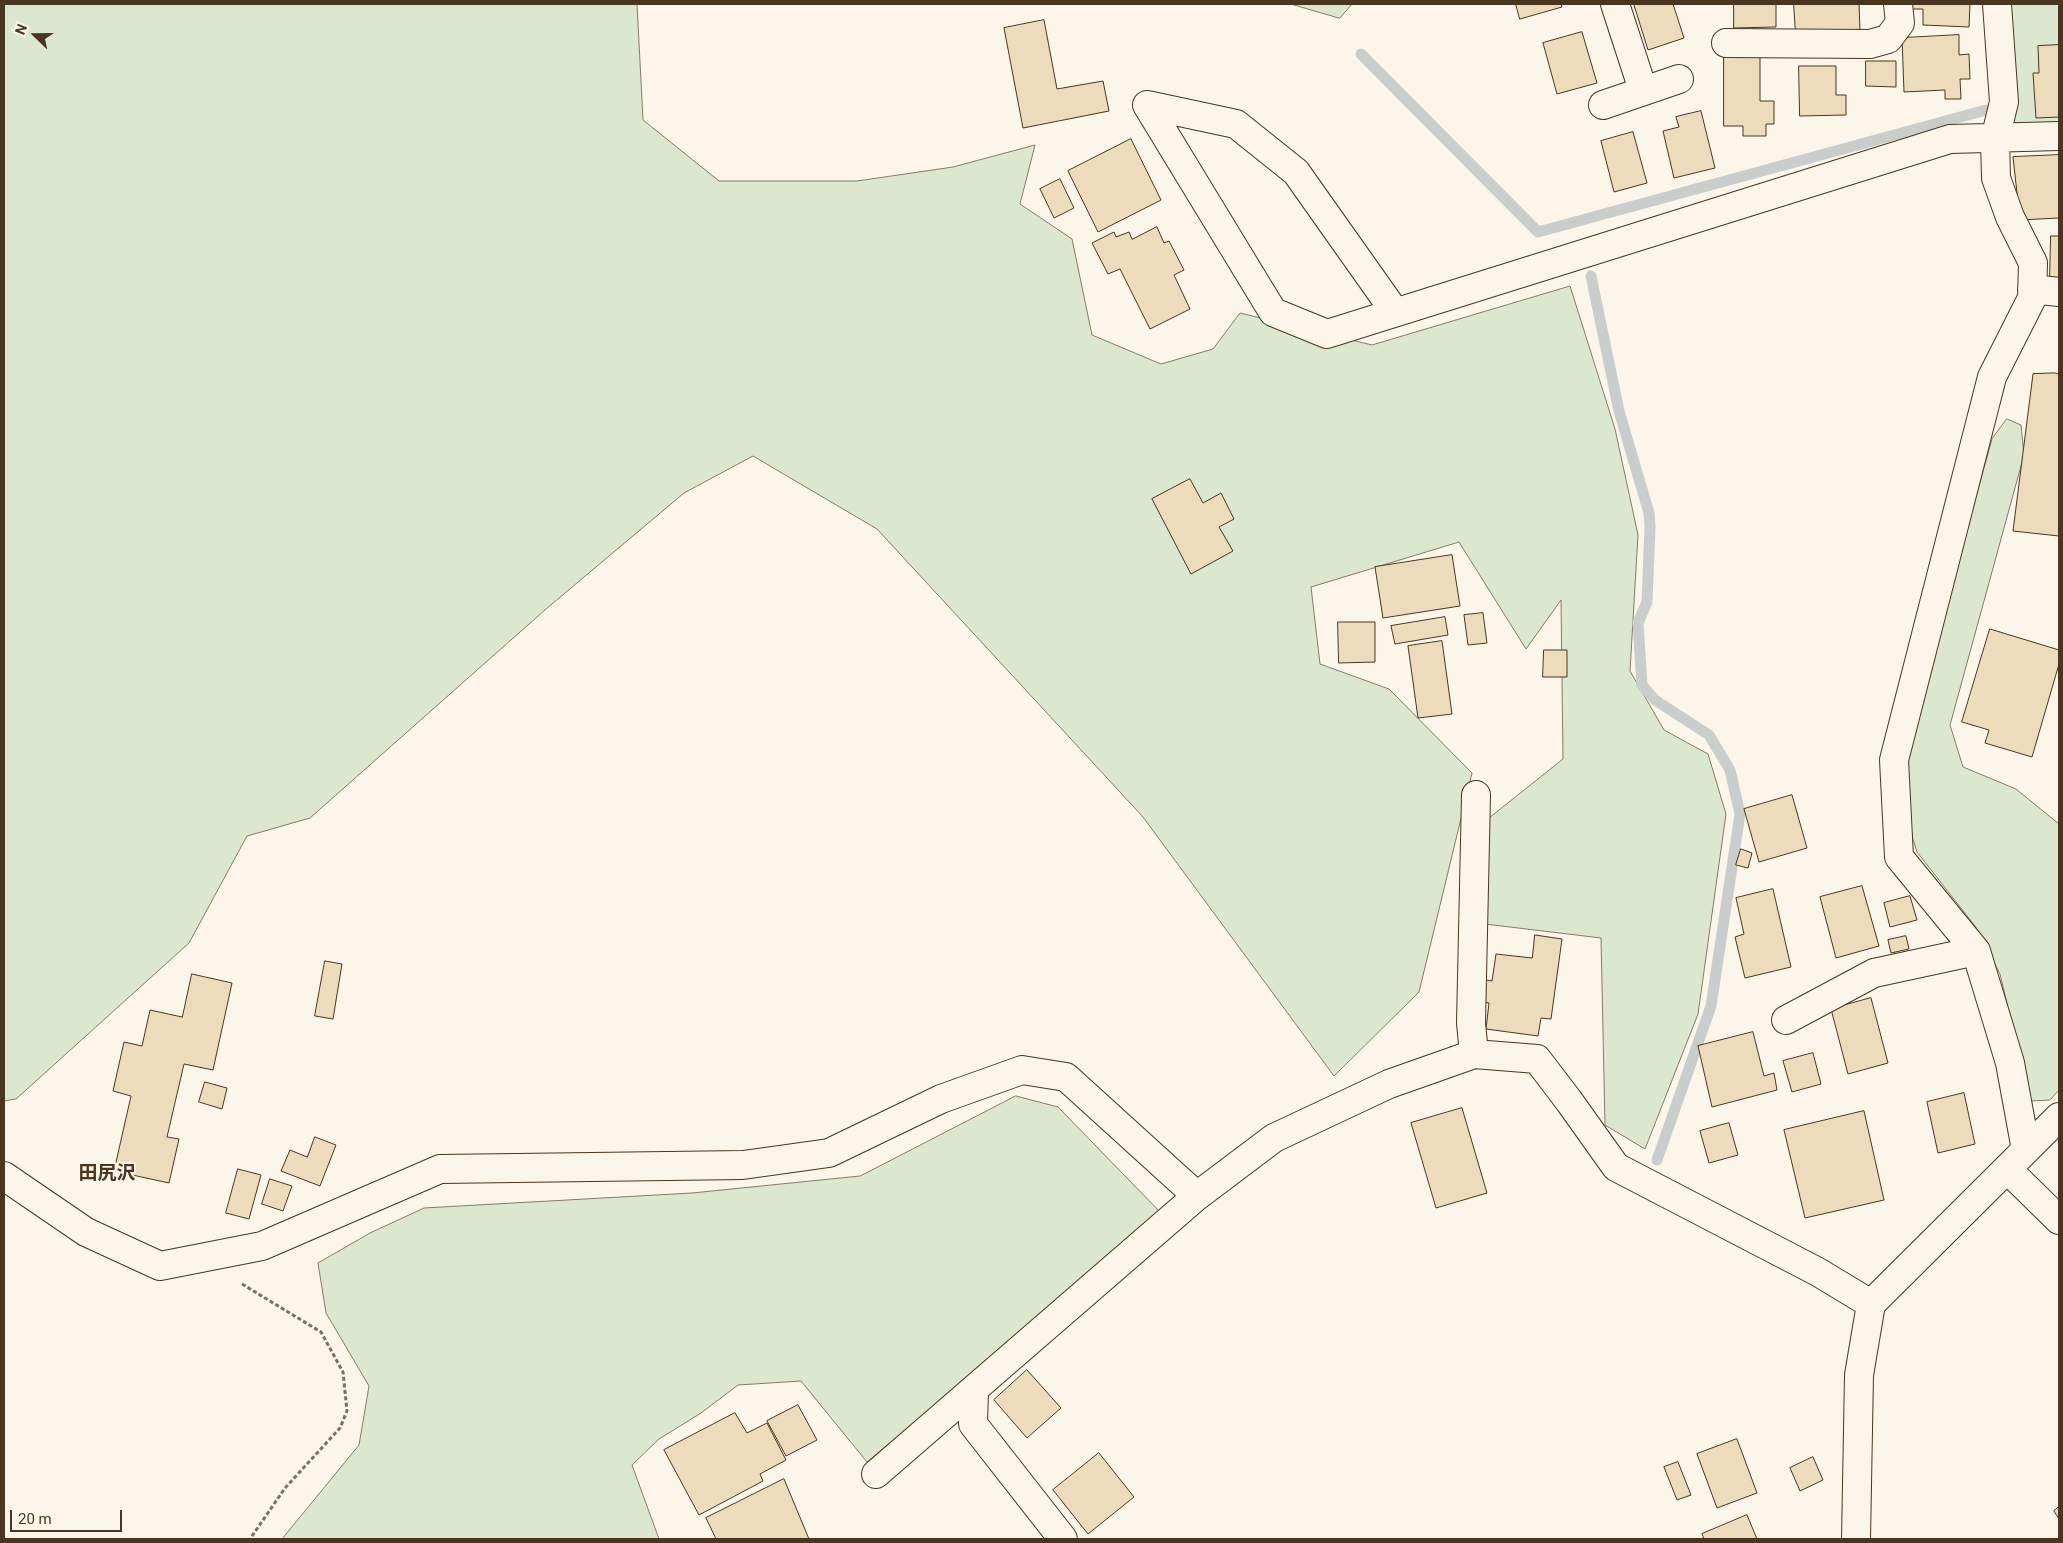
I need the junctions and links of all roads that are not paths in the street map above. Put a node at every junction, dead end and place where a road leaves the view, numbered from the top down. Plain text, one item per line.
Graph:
1 (1614, 4) edge
2 (1898, 4) edge
3 (1997, 4) edge
4 (1726, 43) dead end
5 (1679, 79) dead end
6 (1643, 90) junction
7 (1603, 105) dead end
8 (2059, 136) edge
9 (1995, 139) junction
10 (2032, 289) junction
11 (2059, 292) edge
12 (1395, 312) junction
13 (1476, 795) dead end
14 (1976, 951) junction
15 (1786, 1020) dead end
16 (1474, 1054) junction
17 (2059, 1117) edge
18 (2017, 1160) junction
19 (4, 1176) edge
20 (1197, 1196) junction
21 (2059, 1220) edge
22 (1871, 1304) junction
23 (974, 1390) junction
24 (876, 1474) dead end
25 (1063, 1539) edge
26 (1856, 1539) edge

1 - 6 street
2 - 4 street
3 - 9 street
5 - 6 street
6 - 7 street
8 - 9 street
9 - 10 street
9 - 12 street
10 - 11 street
10 - 14 street
12 - 12 street
13 - 16 street
14 - 15 street
14 - 18 street
16 - 20 street
16 - 22 street
17 - 18 street
18 - 21 street
18 - 22 street
19 - 20 street
20 - 23 street
22 - 26 street
23 - 24 street
23 - 25 street

